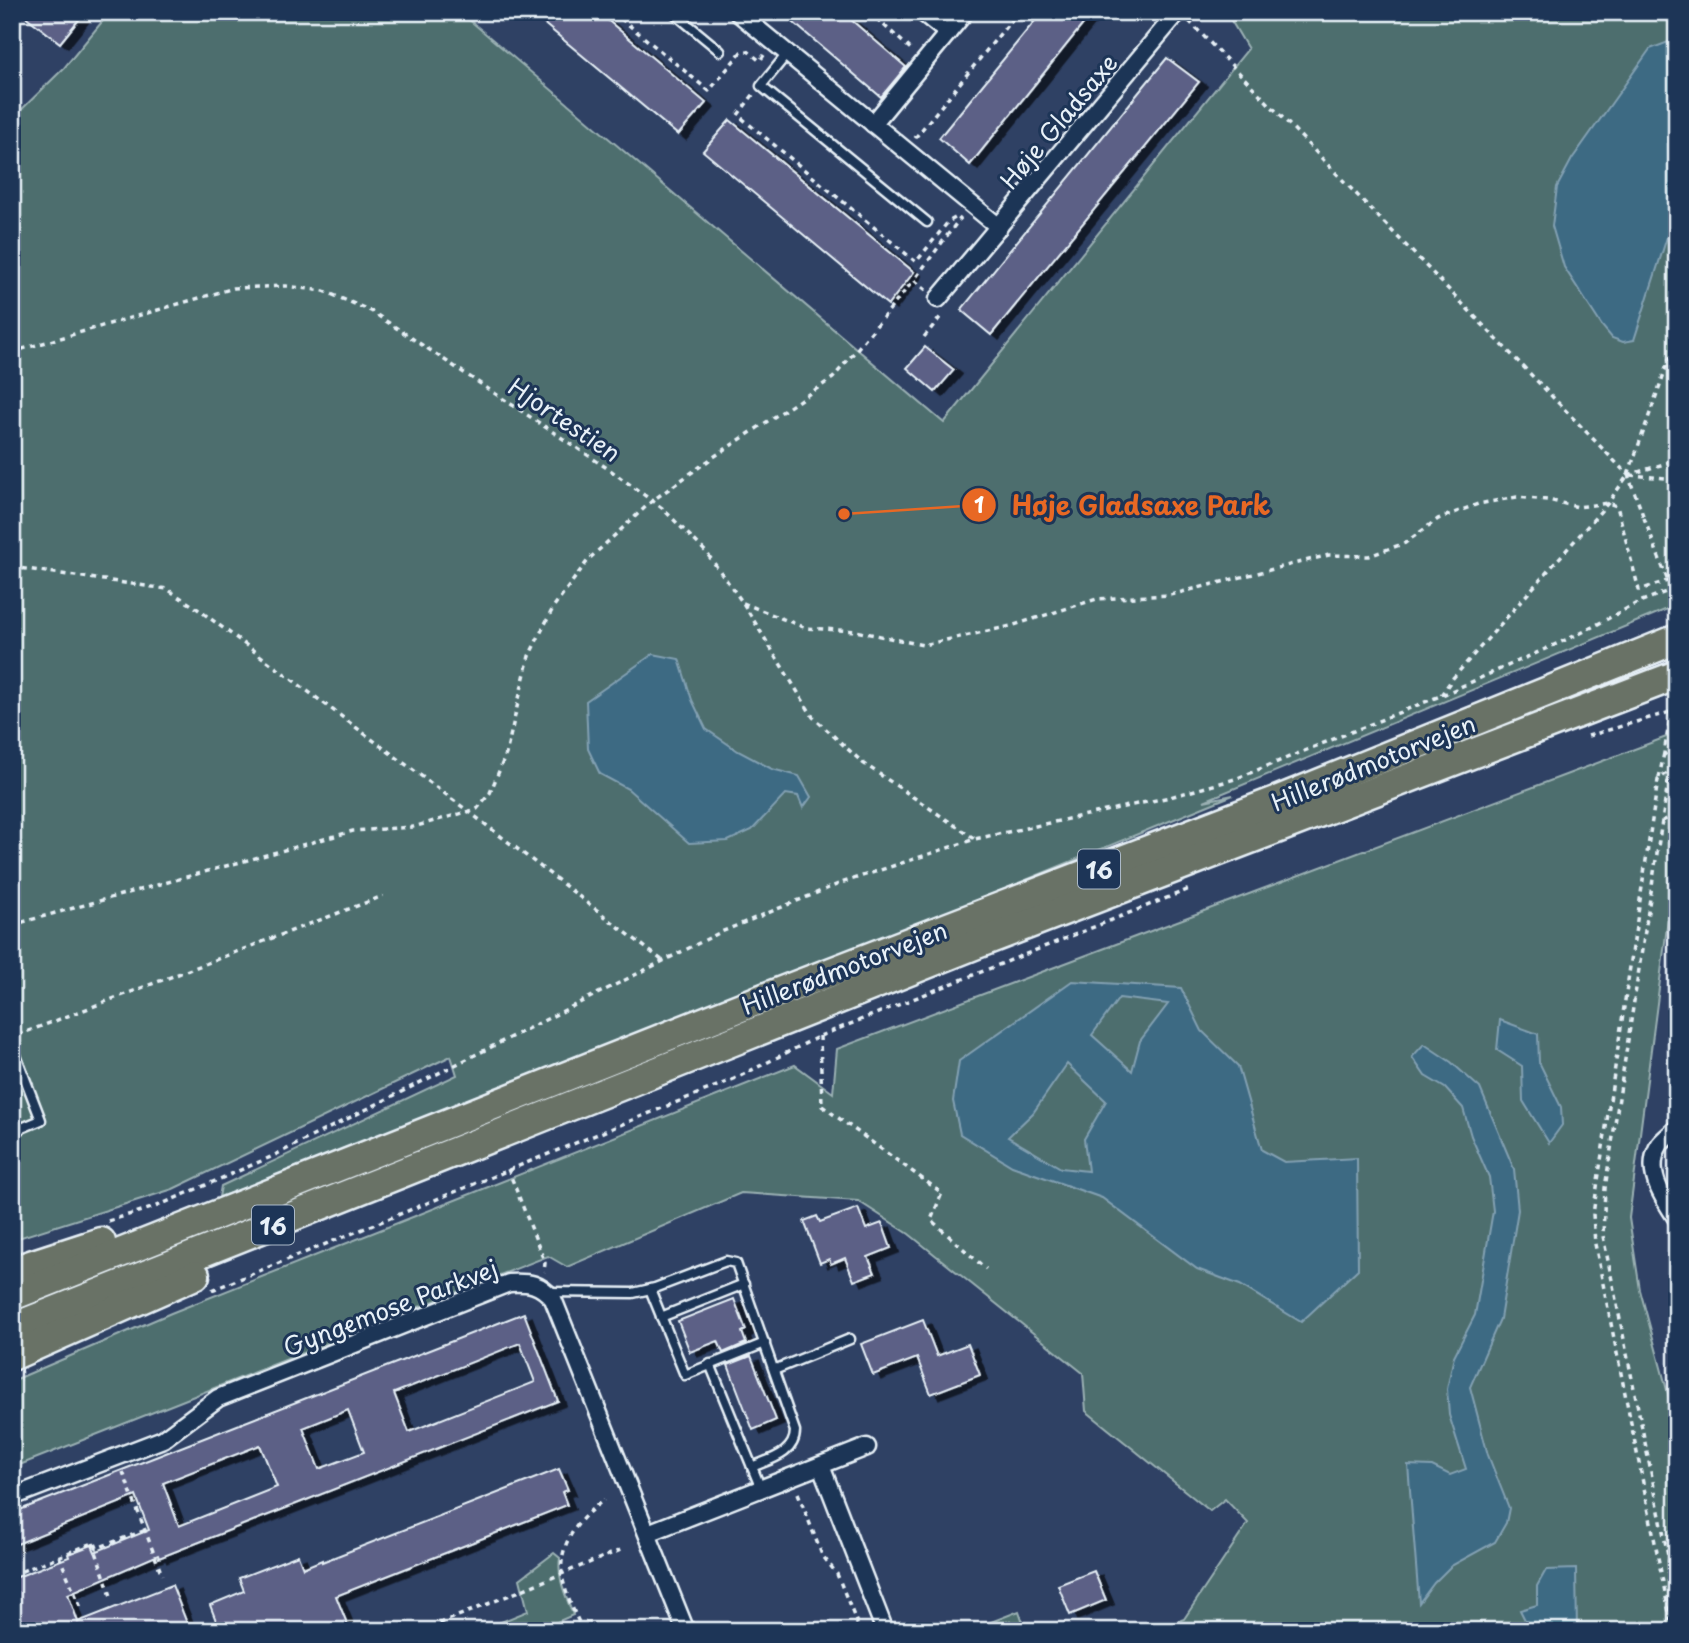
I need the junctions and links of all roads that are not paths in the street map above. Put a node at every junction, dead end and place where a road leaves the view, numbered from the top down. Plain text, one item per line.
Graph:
1 (673, 12) edge
2 (737, 12) edge
3 (922, 12) edge
4 (965, 12) edge
5 (1182, 15) edge
6 (948, 33) junction
7 (720, 51) dead end
8 (787, 54) junction
9 (873, 124) junction
10 (927, 222) dead end
11 (999, 228) junction
12 (938, 299) road end
13 (1677, 639) edge
14 (1677, 675) edge
15 (12, 1045) edge
16 (533, 1121) junction
17 (1677, 1128) edge
18 (14, 1131) edge
19 (305, 1180) junction
20 (1677, 1219) edge
21 (12, 1271) edge
22 (744, 1284) junction
23 (546, 1289) junction
24 (650, 1289) junction
25 (12, 1296) edge
26 (661, 1317) junction
27 (12, 1328) edge
28 (850, 1339) dead end
29 (765, 1343) junction
30 (710, 1364) junction
31 (17, 1367) edge
32 (774, 1370) junction
33 (867, 1447) dead end
34 (821, 1466) junction
35 (752, 1467) junction
36 (761, 1489) junction
37 (12, 1497) edge
38 (648, 1533) junction
39 (686, 1631) edge
40 (885, 1631) edge

1 - 7 lane
2 - 8 street
3 - 6 street
4 - 6 street
5 - 11 street, Høje Gladsaxe
6 - 9 street
8 - 9 street
8 - 10 lane
9 - 11 street
11 - 12 street, Høje Gladsaxe
13 - 19 highway, Hillerødmotorvejen / 16
14 - 16 highway, Hillerødmotorvejen / 16
15 - 18 lane
16 - 27 highway, Hillerødmotorvejen / 16
16 - 31 highway
17 - 20 street
19 - 21 highway
19 - 25 highway, Hillerødmotorvejen / 16
22 - 24 lane
22 - 26 lane
22 - 29 lane
23 - 24 lane
23 - 37 street, Gyngemose Parkvej
23 - 38 street
24 - 26 lane
26 - 30 lane
28 - 32 lane
29 - 30 lane
29 - 32 lane
30 - 35 lane
32 - 35 lane
33 - 34 street
34 - 36 street
34 - 40 street
35 - 36 lane
36 - 38 street
38 - 39 street

